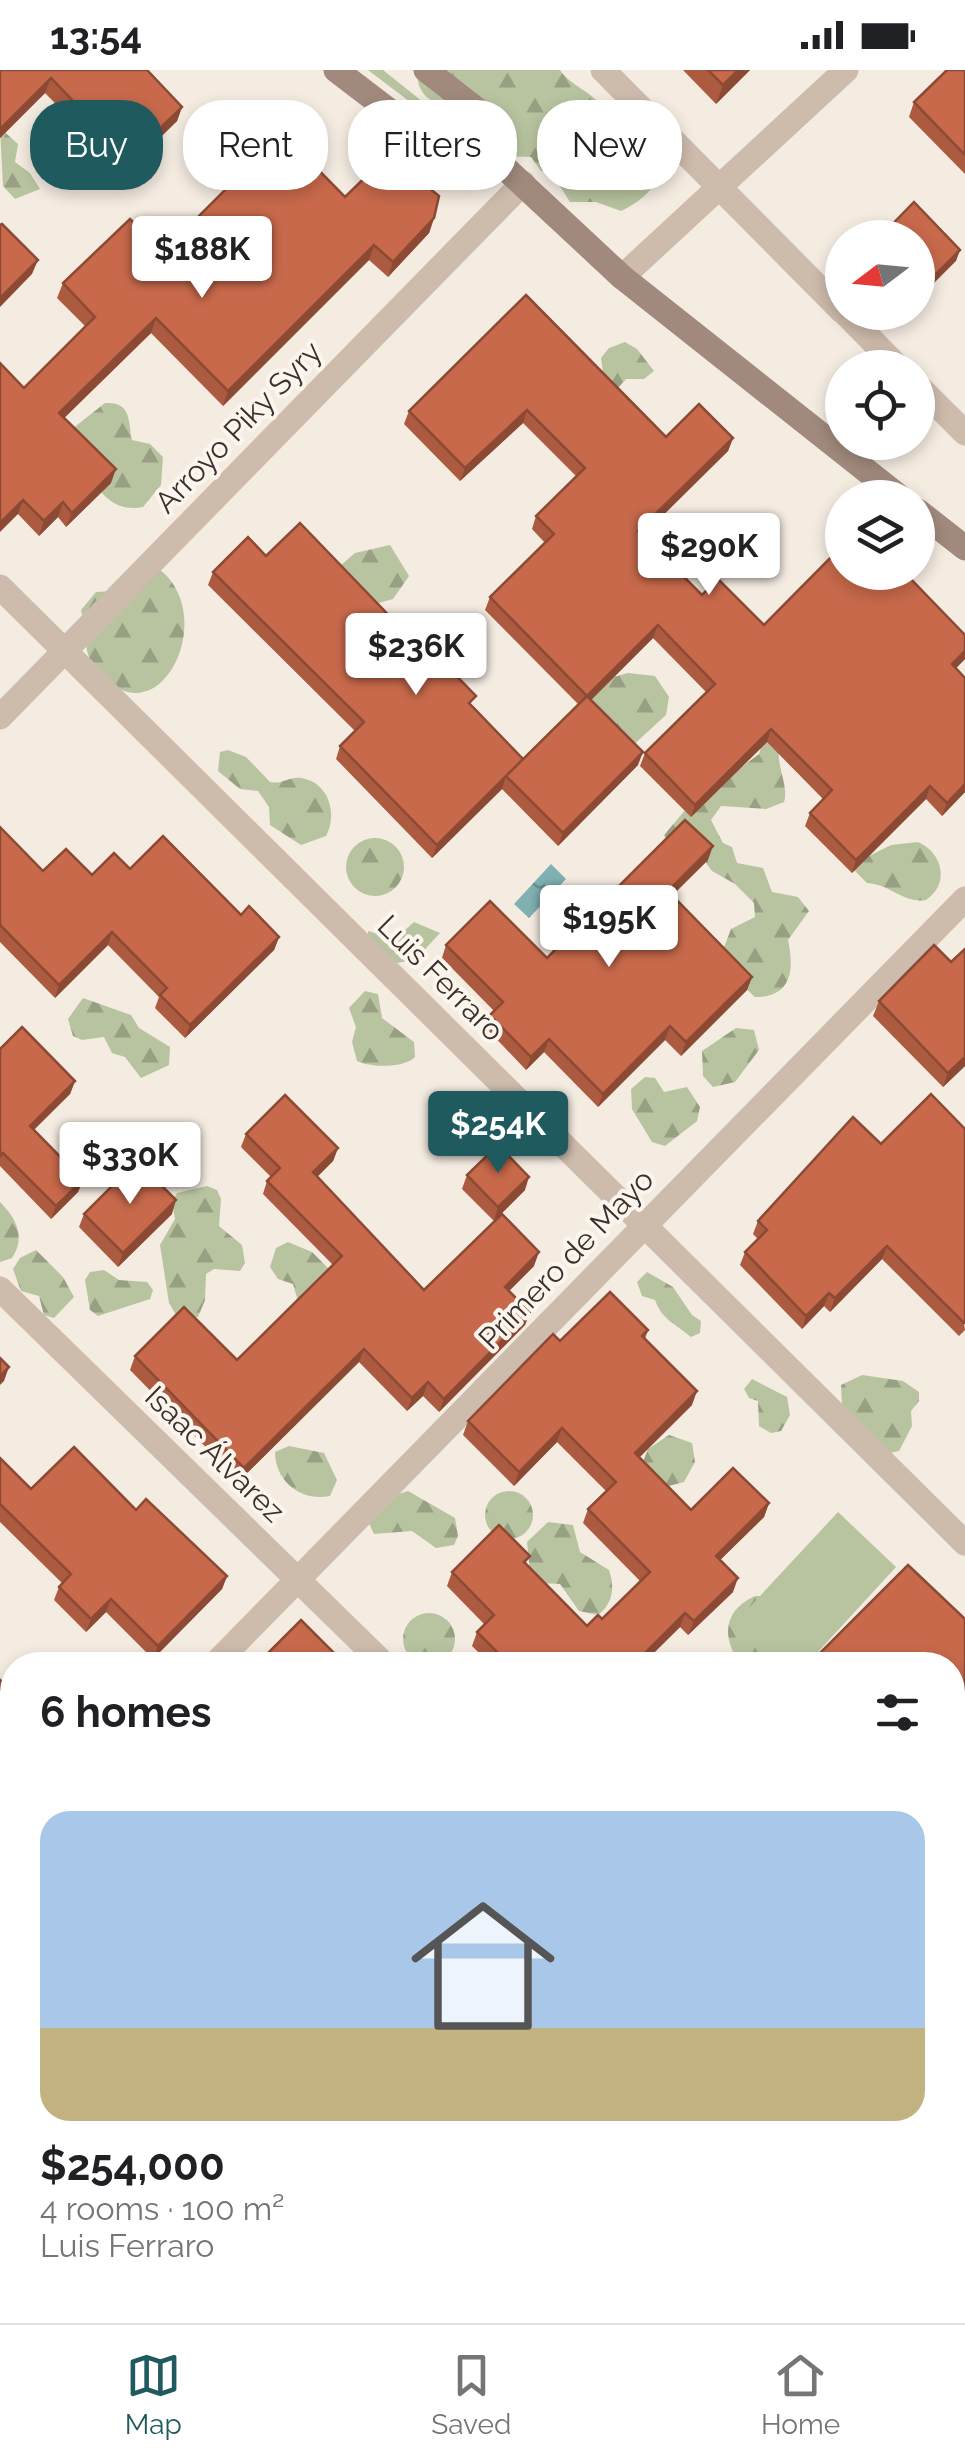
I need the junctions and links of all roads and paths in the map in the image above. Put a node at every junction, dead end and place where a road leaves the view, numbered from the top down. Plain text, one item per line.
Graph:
1 (336, 70) edge
2 (426, 70) edge
3 (603, 70) edge
4 (846, 70) edge
5 (375, 100) edge
6 (465, 100) edge
7 (517, 178) edge
8 (719, 189) junction
9 (500, 190) edge
10 (622, 277) junction
11 (825, 294) edge
12 (861, 330) edge
13 (881, 350) edge
14 (935, 403) edge
15 (965, 433) edge
16 (878, 480) edge
17 (935, 524) edge
18 (965, 548) edge
19 (0, 587) edge
20 (64, 651) junction
21 (0, 716) edge
22 (965, 899) edge
23 (645, 1226) junction
24 (0, 1289) edge
25 (965, 1543) edge
26 (298, 1580) junction
27 (227, 1652) edge
28 (372, 1652) edge

1 - 5 main road
2 - 6 main road
3 - 8 street
4 - 8 street
7 - 10 main road
8 - 10 street
8 - 11 street
9 - 20 street, Arroyo Piky Syry
10 - 16 main road
12 - 13 street
14 - 15 street
17 - 18 main road
19 - 20 street, Luis Ferraro
20 - 21 street, Arroyo Piky Syry
20 - 23 street, Luis Ferraro
22 - 23 street, Primero de Mayo
23 - 25 street, Luis Ferraro
23 - 26 street, Primero de Mayo
24 - 26 street, Isaac Álvarez
26 - 27 street, Primero de Mayo
26 - 28 street, Isaac Álvarez

